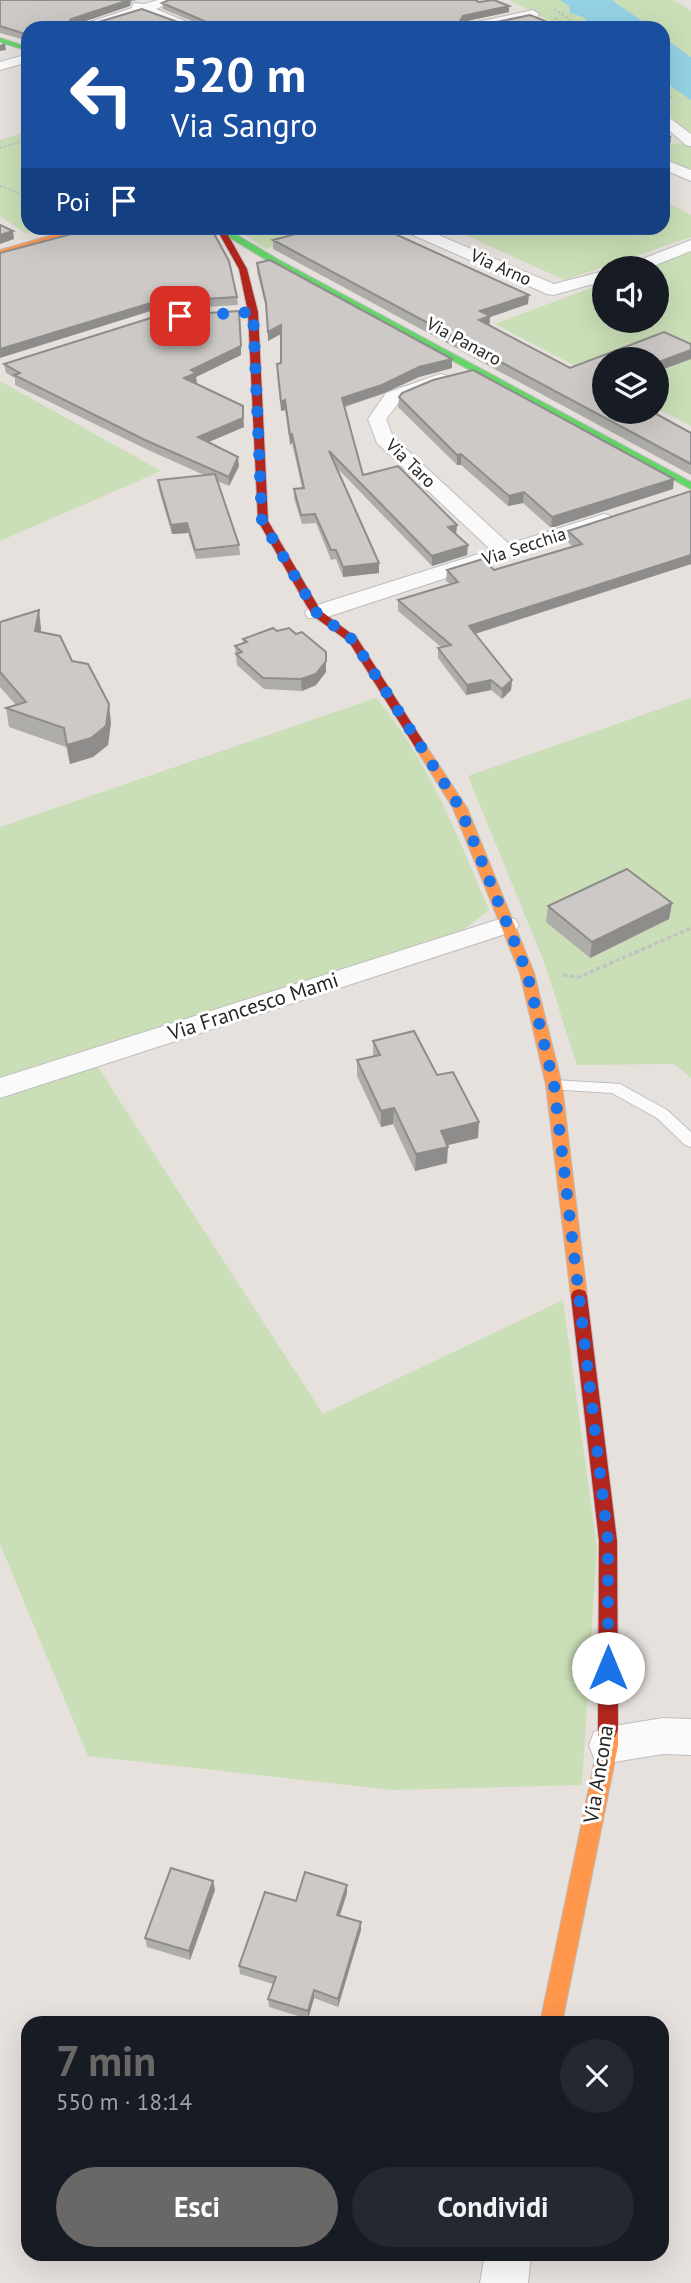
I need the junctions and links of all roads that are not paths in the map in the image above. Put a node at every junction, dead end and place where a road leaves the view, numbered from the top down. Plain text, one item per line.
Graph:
1 (121, 0) edge
2 (171, 0) edge
3 (516, 6) dead end
4 (143, 8) junction
5 (101, 21) edge
6 (177, 21) edge
7 (517, 21) edge
8 (0, 40) edge
9 (21, 47) edge
10 (21, 53) edge
11 (6, 64) edge
12 (670, 123) edge
13 (691, 142) edge
14 (670, 166) edge
15 (691, 176) edge
16 (60, 235) edge
17 (225, 235) edge
18 (230, 235) edge
19 (426, 235) edge
20 (691, 245) edge
21 (0, 253) edge
22 (663, 256) edge
23 (592, 279) edge
24 (476, 370) junction
25 (687, 492) edge
26 (625, 513) edge
27 (506, 552) junction
28 (316, 612) junction
29 (506, 925) junction
30 (554, 1085) junction
31 (0, 1088) edge
32 (691, 1141) edge
33 (691, 1737) edge
34 (607, 1745) junction
35 (552, 2016) edge
36 (507, 2261) edge
37 (504, 2283) edge

1 - 4 street
2 - 4 street
3 - 7 street
4 - 5 street
4 - 6 street
8 - 9 street
10 - 11 street
12 - 13 street
14 - 15 street
16 - 21 street
17 - 28 street, Via Ancona
18 - 24 street, Via Panaro
19 - 23 street, Via Arno
20 - 22 street
24 - 25 street, Via Panaro
24 - 27 street, Via Taro
26 - 27 street, Via Secchia
27 - 28 street, Via Secchia
28 - 29 street, Via Ancona
29 - 30 street, Via Ancona
29 - 31 street, Via Francesco Mami
30 - 32 lane
30 - 34 street, Via Ancona
33 - 34 street
34 - 35 street, Via Ancona
36 - 37 street

